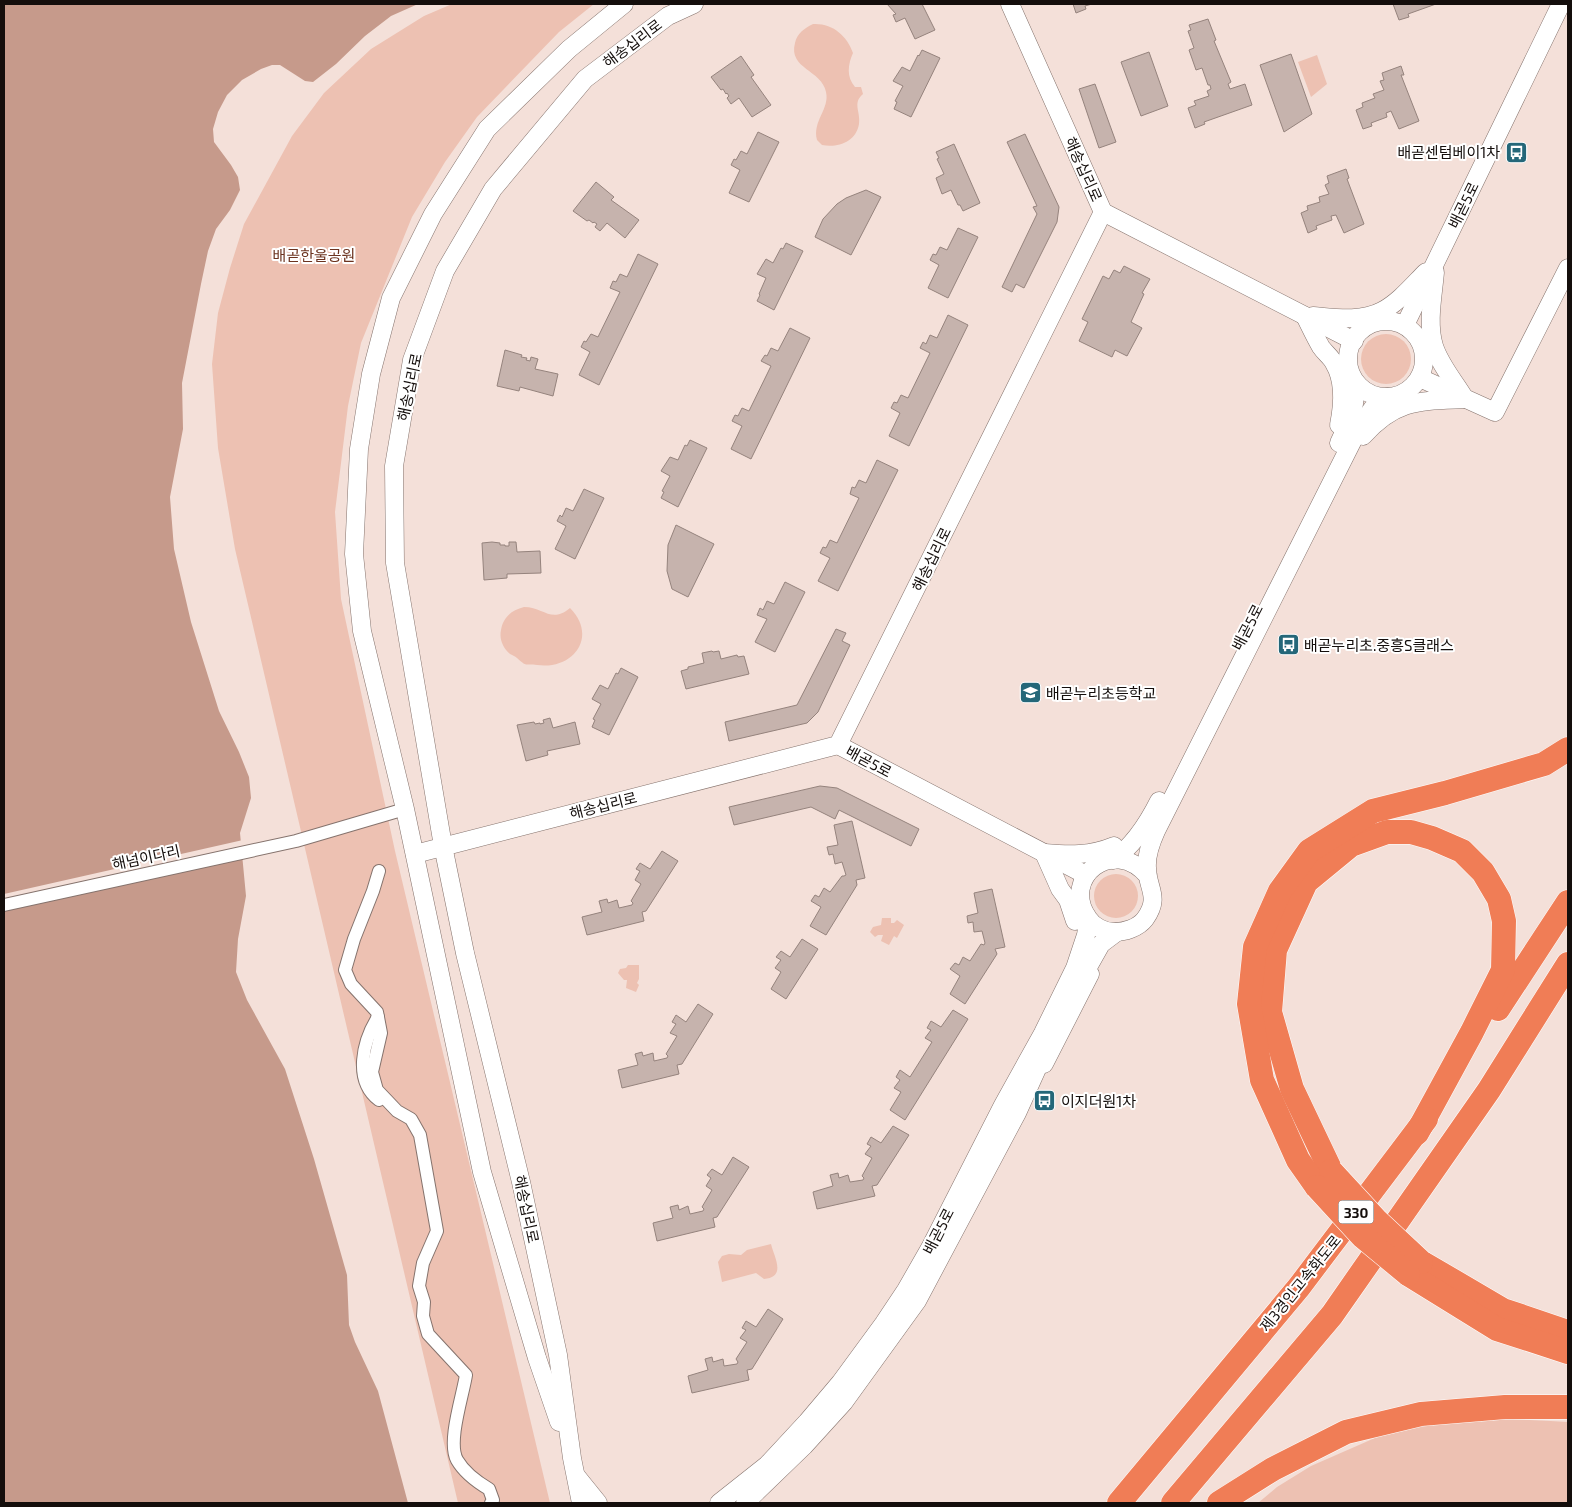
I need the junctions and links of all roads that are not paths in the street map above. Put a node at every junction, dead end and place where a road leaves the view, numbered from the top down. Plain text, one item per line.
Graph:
1 (624, 4) edge
2 (694, 4) edge
3 (1010, 4) edge
4 (1561, 4) edge
5 (1103, 212) junction
6 (1435, 263) junction
7 (1568, 268) edge
8 (1305, 316) junction
9 (1405, 326) junction
10 (1354, 340) junction
11 (1420, 378) junction
12 (1355, 382) junction
13 (1388, 398) junction
14 (1465, 399) junction
15 (1338, 456) junction
16 (838, 745) junction
17 (1568, 749) edge
18 (1170, 791) junction
19 (405, 810) junction
20 (443, 846) junction
21 (1044, 853) junction
22 (415, 854) junction
23 (1113, 860) junction
24 (379, 872) dead end
25 (1086, 875) junction
26 (1148, 876) junction
27 (1568, 902) edge
28 (4, 905) edge
29 (1085, 914) junction
30 (1117, 932) junction
31 (1568, 964) edge
32 (1010, 1109) junction
33 (1417, 1133) junction
34 (1324, 1179) junction
35 (1415, 1268) junction
36 (1568, 1332) edge
37 (1568, 1352) edge
38 (1568, 1407) edge
39 (573, 1466) junction
40 (492, 1503) edge
41 (581, 1503) edge
42 (598, 1503) edge
43 (719, 1503) edge
44 (746, 1503) edge
45 (1119, 1503) edge
46 (1173, 1503) edge
47 (1219, 1503) edge

1 - 19 street, 해송십리로
2 - 20 street, 해송십리로
3 - 5 street, 해송십리로
4 - 6 street, 배곧5로
5 - 8 street
5 - 16 street, 해송십리로
6 - 8 street
6 - 9 street, 배곧5로
6 - 14 street
7 - 14 street
8 - 10 street
8 - 15 street
9 - 10 street
9 - 11 street
10 - 12 street, 배곧5로
11 - 13 street, 배곧5로
11 - 14 street
12 - 13 street
12 - 15 street, 배곧5로
13 - 15 street, 배곧5로
14 - 15 street
15 - 18 street, 배곧5로
16 - 20 street, 해송십리로
16 - 21 street, 배곧5로
17 - 34 highway
18 - 21 street
18 - 23 street, 배곧5로
18 - 26 street, 배곧5로
18 - 32 street, 배곧5로
19 - 22 street, 해송십리로
19 - 28 street, 해넘이다리
20 - 22 street, 해송십리로
20 - 39 street, 해송십리로
21 - 25 street, 배곧5로
21 - 32 street
22 - 39 street, 해송십리로
23 - 25 street, 배곧5로
23 - 26 street
24 - 40 street
25 - 29 street, 배곧5로
26 - 30 street, 배곧5로
27 - 33 highway, 제3경인고속화도로 / 330
29 - 30 street
29 - 32 street, 배곧5로
30 - 32 street, 배곧5로
31 - 46 highway, 330
32 - 43 street, 배곧5로
32 - 44 street, 배곧5로
33 - 34 highway
33 - 45 highway, 제3경인고속화도로 / 330
34 - 35 highway, bridge
35 - 36 highway
35 - 37 highway
38 - 47 highway
39 - 41 street, 해송십리로
39 - 42 street

